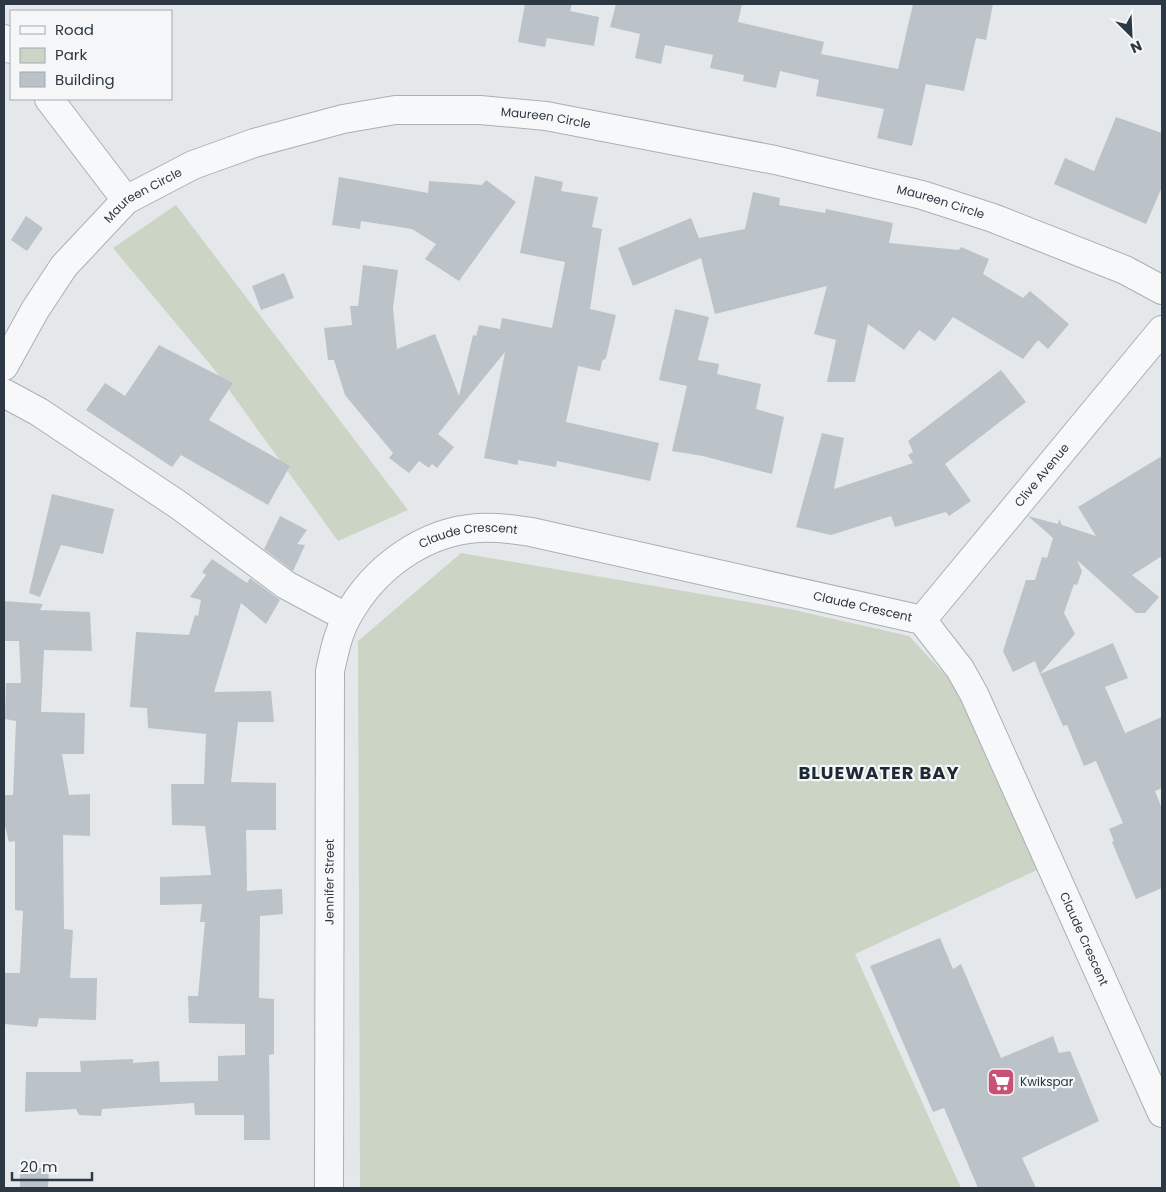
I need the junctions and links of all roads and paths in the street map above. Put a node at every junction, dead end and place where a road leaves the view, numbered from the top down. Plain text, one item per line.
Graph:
1 (50, 100) edge
2 (126, 200) junction
3 (1162, 290) edge
4 (1162, 330) edge
5 (4, 366) edge
6 (4, 393) edge
7 (369, 584) joint
8 (346, 617) junction
9 (922, 620) junction
10 (1162, 1113) edge
11 (329, 1188) edge

1 - 2 street
2 - 3 street, Maureen Circle
2 - 5 street, Maureen Circle
4 - 9 street, Clive Avenue
6 - 8 street
7 - 8 street, Jennifer Street
7 - 9 street, Claude Crescent
8 - 11 street, Jennifer Street
9 - 10 street, Claude Crescent

